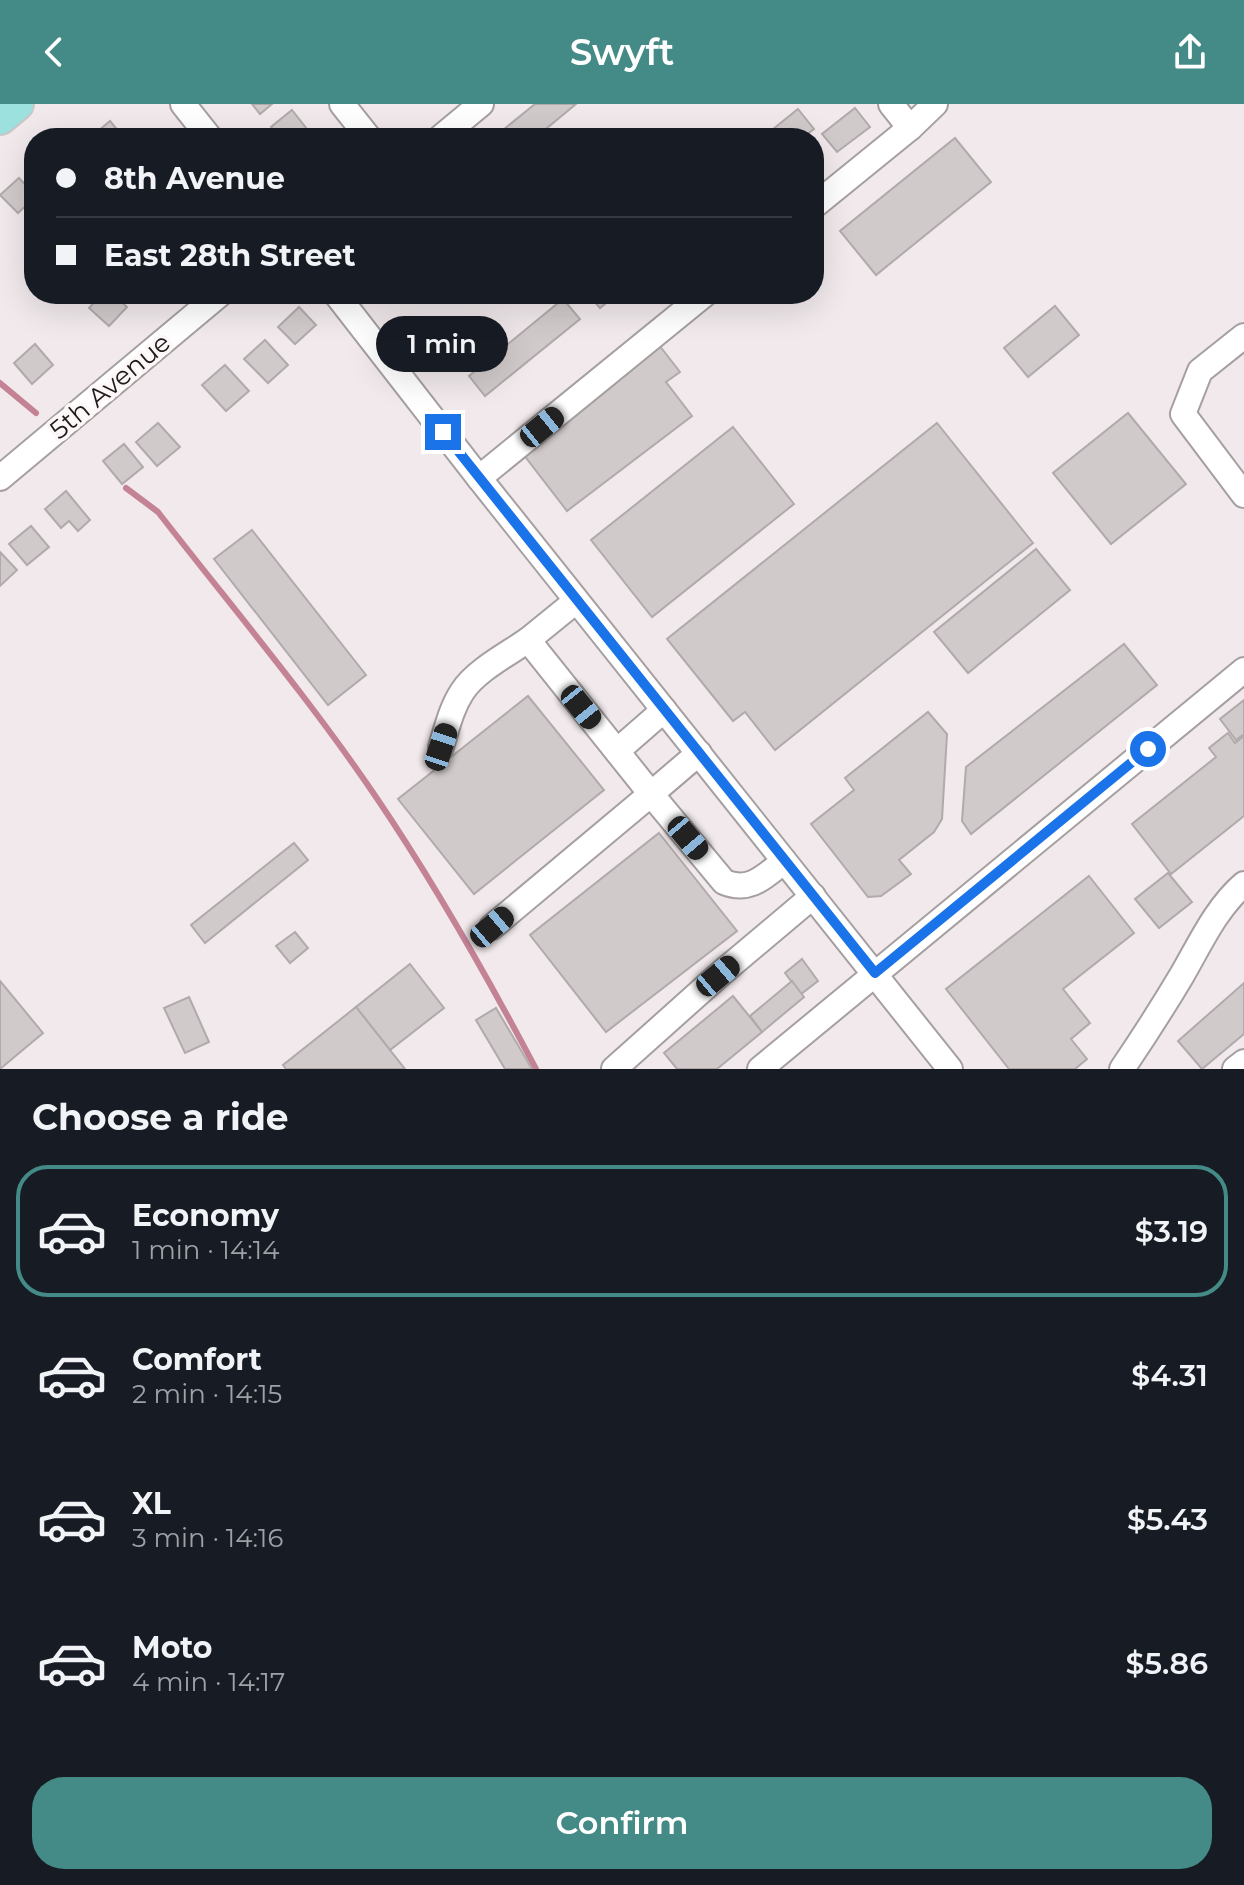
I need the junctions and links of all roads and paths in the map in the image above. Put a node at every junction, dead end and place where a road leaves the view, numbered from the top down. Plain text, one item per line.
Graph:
1 (17, 104) edge
2 (183, 104) edge
3 (342, 104) edge
4 (481, 104) edge
5 (891, 104) edge
6 (935, 104) edge
7 (0, 118) edge
8 (202, 128) edge
9 (361, 128) edge
10 (452, 128) edge
11 (910, 128) junction
12 (824, 198) edge
13 (208, 304) edge
14 (344, 304) edge
15 (693, 304) edge
16 (1244, 336) edge
17 (0, 478) edge
18 (479, 478) junction
19 (1244, 495) edge
20 (576, 601) junction
21 (528, 640) junction
22 (1244, 670) edge
23 (664, 710) junction
24 (441, 747) dead end
25 (617, 751) junction
26 (699, 753) junction
27 (651, 794) junction
28 (784, 861) junction
29 (1244, 884) edge
30 (813, 896) junction
31 (492, 927) dead end
32 (875, 973) junction
33 (1244, 1062) edge
34 (614, 1069) edge
35 (760, 1069) edge
36 (950, 1069) edge
37 (1122, 1069) edge
38 (1235, 1069) edge

1 - 7 main road
2 - 8 street
3 - 9 street
4 - 10 street
5 - 11 street
6 - 11 street
11 - 12 street
13 - 17 street, 5th Avenue
14 - 18 street
15 - 18 street
16 - 19 street
18 - 20 street
20 - 21 street
20 - 23 street
21 - 24 street
21 - 25 street
22 - 32 street
23 - 25 street
23 - 26 street
25 - 27 street
26 - 27 street
26 - 28 street
27 - 28 street
27 - 31 street
28 - 30 street
29 - 37 street
30 - 32 street
30 - 34 street
32 - 35 street
32 - 36 street
33 - 38 street

